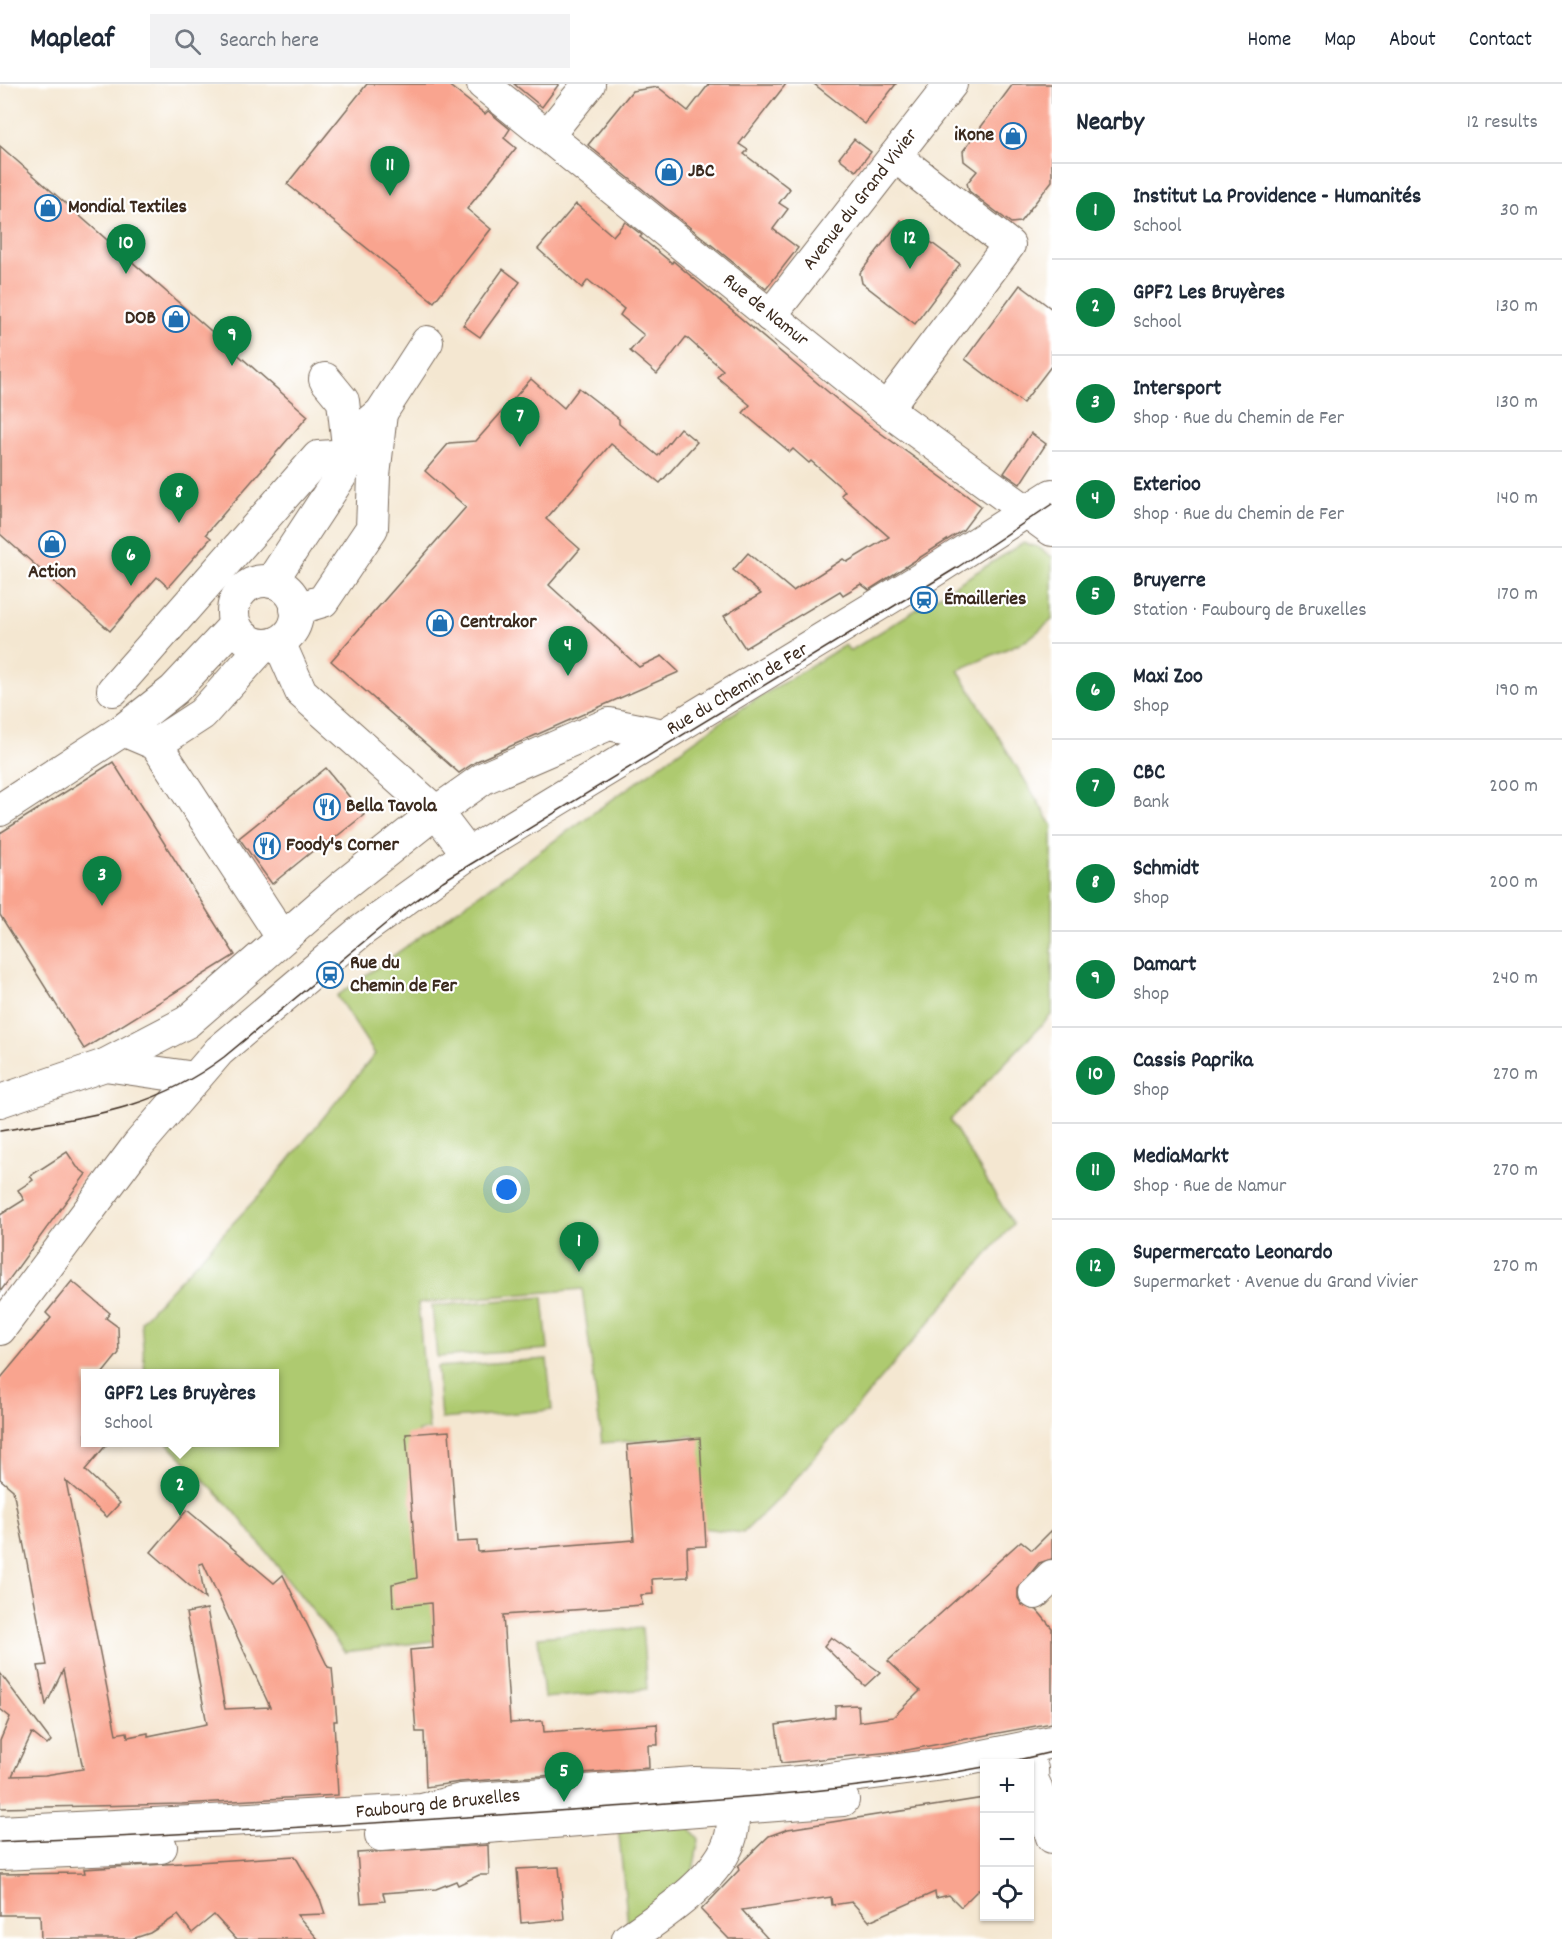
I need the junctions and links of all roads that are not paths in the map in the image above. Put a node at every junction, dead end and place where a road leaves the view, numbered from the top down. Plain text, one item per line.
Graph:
1 (483, 84) edge
2 (589, 84) edge
3 (951, 84) edge
4 (548, 135) junction
5 (895, 156) junction
6 (771, 316) junction
7 (427, 342) dead end
8 (325, 379) dead end
9 (886, 408) junction
10 (381, 413) junction
11 (349, 455) junction
12 (1040, 503) edge
13 (1052, 530) edge
14 (271, 582) junction
15 (296, 609) junction
16 (235, 625) junction
17 (271, 643) junction
18 (113, 690) dead end
19 (123, 730) junction
20 (663, 735) junction
21 (156, 744) junction
22 (0, 810) edge
23 (436, 812) junction
24 (468, 854) junction
25 (282, 937) junction
26 (105, 1065) junction
27 (195, 1078) junction
28 (0, 1101) edge
29 (0, 1329) edge
30 (1052, 1742) edge
31 (1038, 1768) edge
32 (980, 1780) edge
33 (731, 1797) junction
34 (0, 1832) edge
35 (1052, 1837) edge
36 (0, 1854) edge
37 (628, 1939) edge

1 - 4 street, Rue de Namur
2 - 4 street
3 - 5 street, Avenue du Grand Vivier
4 - 6 street, Rue de Namur
5 - 6 street, Avenue du Grand Vivier
5 - 9 street
6 - 9 street, Rue de Namur
7 - 10 street
8 - 11 street
9 - 12 street, Rue de Namur
10 - 11 street
10 - 15 street
11 - 14 street
11 - 18 street
12 - 13 street, Rue de Namur
12 - 20 street, Rue du Chemin de Fer
14 - 15 street
14 - 16 street
15 - 17 street
16 - 17 street
16 - 19 street
17 - 21 street
17 - 23 street
19 - 21 street
19 - 22 street
20 - 23 street
20 - 24 street, Rue du Chemin de Fer
21 - 25 street
23 - 24 street
23 - 25 street
24 - 27 street, Rue du Chemin de Fer
25 - 26 street
26 - 27 street
26 - 28 street
27 - 29 street, Rue du Chemin de Fer
30 - 33 street, Faubourg de Bruxelles
31 - 35 street
32 - 33 street, Faubourg de Bruxelles
33 - 34 street, Faubourg de Bruxelles
33 - 36 street, Faubourg de Bruxelles
33 - 37 street

